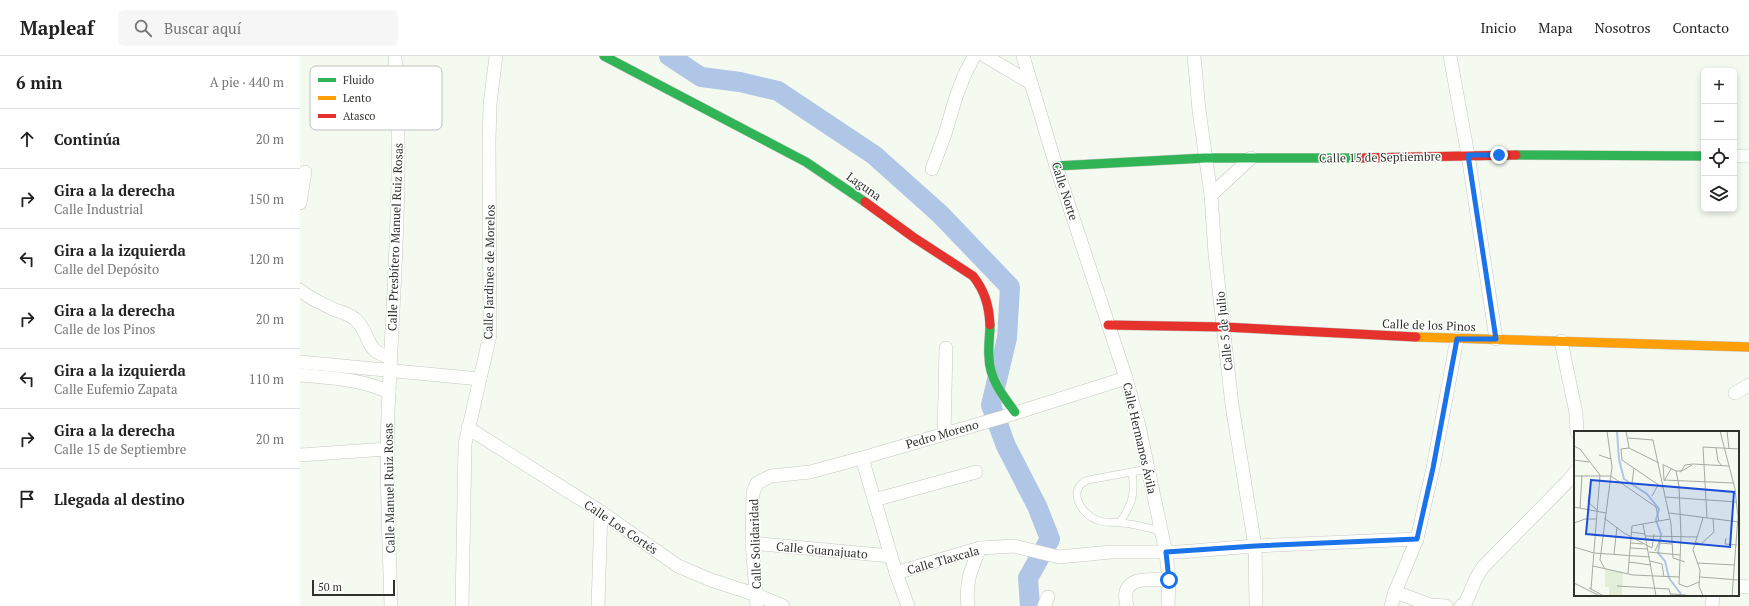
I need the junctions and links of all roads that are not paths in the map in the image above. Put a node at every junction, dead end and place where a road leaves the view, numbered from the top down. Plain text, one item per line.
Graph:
1 (395, 56) edge
2 (496, 56) edge
3 (604, 56) edge
4 (974, 56) edge
5 (985, 56) edge
6 (1023, 56) edge
7 (1194, 56) edge
8 (1450, 56) edge
9 (396, 66) edge
10 (1031, 83) junction
11 (398, 130) edge
12 (1468, 155) junction
13 (1701, 156) edge
14 (1737, 156) edge
15 (1749, 156) edge
16 (1205, 158) junction
17 (1251, 158) junction
18 (1056, 166) junction
19 (932, 169) dead end
20 (305, 172) dead end
21 (1211, 195) junction
22 (300, 203) edge
23 (300, 290) edge
24 (1108, 325) junction
25 (1224, 327) junction
26 (1457, 339) junction
27 (1496, 339) junction
28 (1561, 341) junction
29 (1749, 346) edge
30 (946, 348) dead end
31 (391, 357) junction
32 (300, 362) edge
33 (390, 370) junction
34 (300, 375) edge
35 (1126, 378) junction
36 (480, 379) junction
37 (1749, 386) edge
38 (389, 392) junction
39 (1735, 393) dead end
40 (1009, 414) junction
41 (468, 428) junction
42 (1577, 431) edge
43 (944, 434) junction
44 (387, 449) junction
45 (300, 455) edge
46 (862, 458) junction
47 (1148, 469) junction
48 (976, 472) dead end
49 (1132, 472) junction
50 (1574, 473) edge
51 (757, 483) joint
52 (874, 500) junction
53 (601, 512) junction
54 (1120, 522) junction
55 (1161, 531) junction
56 (1417, 539) junction
57 (752, 543) junction
58 (1255, 546) junction
59 (980, 548) junction
60 (1166, 552) junction
61 (891, 556) junction
62 (896, 573) junction
63 (1169, 580) junction
64 (1395, 592) junction
65 (1713, 596) edge
66 (757, 600) edge
67 (391, 606) edge
68 (462, 606) edge
69 (598, 606) edge
70 (783, 606) edge
71 (908, 606) edge
72 (968, 606) edge
73 (1127, 606) edge
74 (1168, 606) edge
75 (1256, 606) edge
76 (1391, 606) edge
77 (1446, 606) edge
78 (1461, 606) edge
79 (1712, 606) edge

1 - 9 street, Calle Presbítero Manuel Ruiz Rosas
2 - 36 street, Calle Jardines de Morelos
3 - 40 street, Laguna
4 - 19 street
5 - 10 street
6 - 10 street, Calle Norte
7 - 16 street, Calle 5 de Julio
8 - 12 street
10 - 18 street, Calle Norte
11 - 31 street, Calle Presbítero Manuel Ruiz Rosas
12 - 13 street, Calle 15 de Septiembre
12 - 17 street, Calle 15 de Septiembre
12 - 27 street
14 - 15 street
16 - 17 street, Calle 15 de Septiembre
16 - 18 street, Calle 15 de Septiembre
16 - 21 street, Calle 5 de Julio
17 - 21 street
18 - 24 street, Calle Norte
20 - 22 street
21 - 25 street, Calle 5 de Julio
23 - 31 street
24 - 25 street, Calle de los Pinos
24 - 35 street, Calle Hermanos Ávila
25 - 26 street, Calle de los Pinos
25 - 58 street, Calle 5 de Julio
26 - 27 street, Calle de los Pinos
26 - 56 street
27 - 28 street, Calle de los Pinos
28 - 29 street, Calle de los Pinos
28 - 42 street
30 - 43 street
31 - 33 street, Calle Presbítero Manuel Ruiz Rosas
32 - 33 street
33 - 36 street
33 - 38 street, Calle Manuel Ruiz Rosas
34 - 38 street
35 - 40 street, Pedro Moreno
35 - 47 street, Calle Hermanos Ávila
36 - 41 street, Calle Jardines de Morelos
37 - 39 street
38 - 44 street, Calle Manuel Ruiz Rosas
40 - 43 street, Pedro Moreno
41 - 53 street, Calle Los Cortés
41 - 68 street, Calle Jardines de Morelos
43 - 46 street, Pedro Moreno
44 - 45 street
44 - 67 street, Calle Manuel Ruiz Rosas
46 - 51 street, Pedro Moreno
46 - 52 street
47 - 49 lane
47 - 55 street, Calle Hermanos Ávila
48 - 52 street
49 - 54 lane
49 - 54 lane
50 - 78 street
51 - 57 street, Calle Solidaridad
52 - 61 street
53 - 66 street, Calle Los Cortés
53 - 69 street
54 - 55 lane
55 - 60 street, Calle Hermanos Ávila
56 - 58 street, Calle Tlaxcala
56 - 64 street
57 - 61 street, Calle Guanajuato
57 - 66 street, Calle Solidaridad
58 - 60 street, Calle Tlaxcala
58 - 75 street, Calle 5 de Julio
59 - 60 street, Calle Tlaxcala
59 - 62 street, Calle Tlaxcala
59 - 72 street
60 - 63 street, Calle Hermanos Ávila
61 - 62 street
62 - 71 street
63 - 73 street
63 - 74 street, Calle Hermanos Ávila
64 - 76 street
64 - 77 street
65 - 79 street
66 - 70 street, Calle Los Cortés

